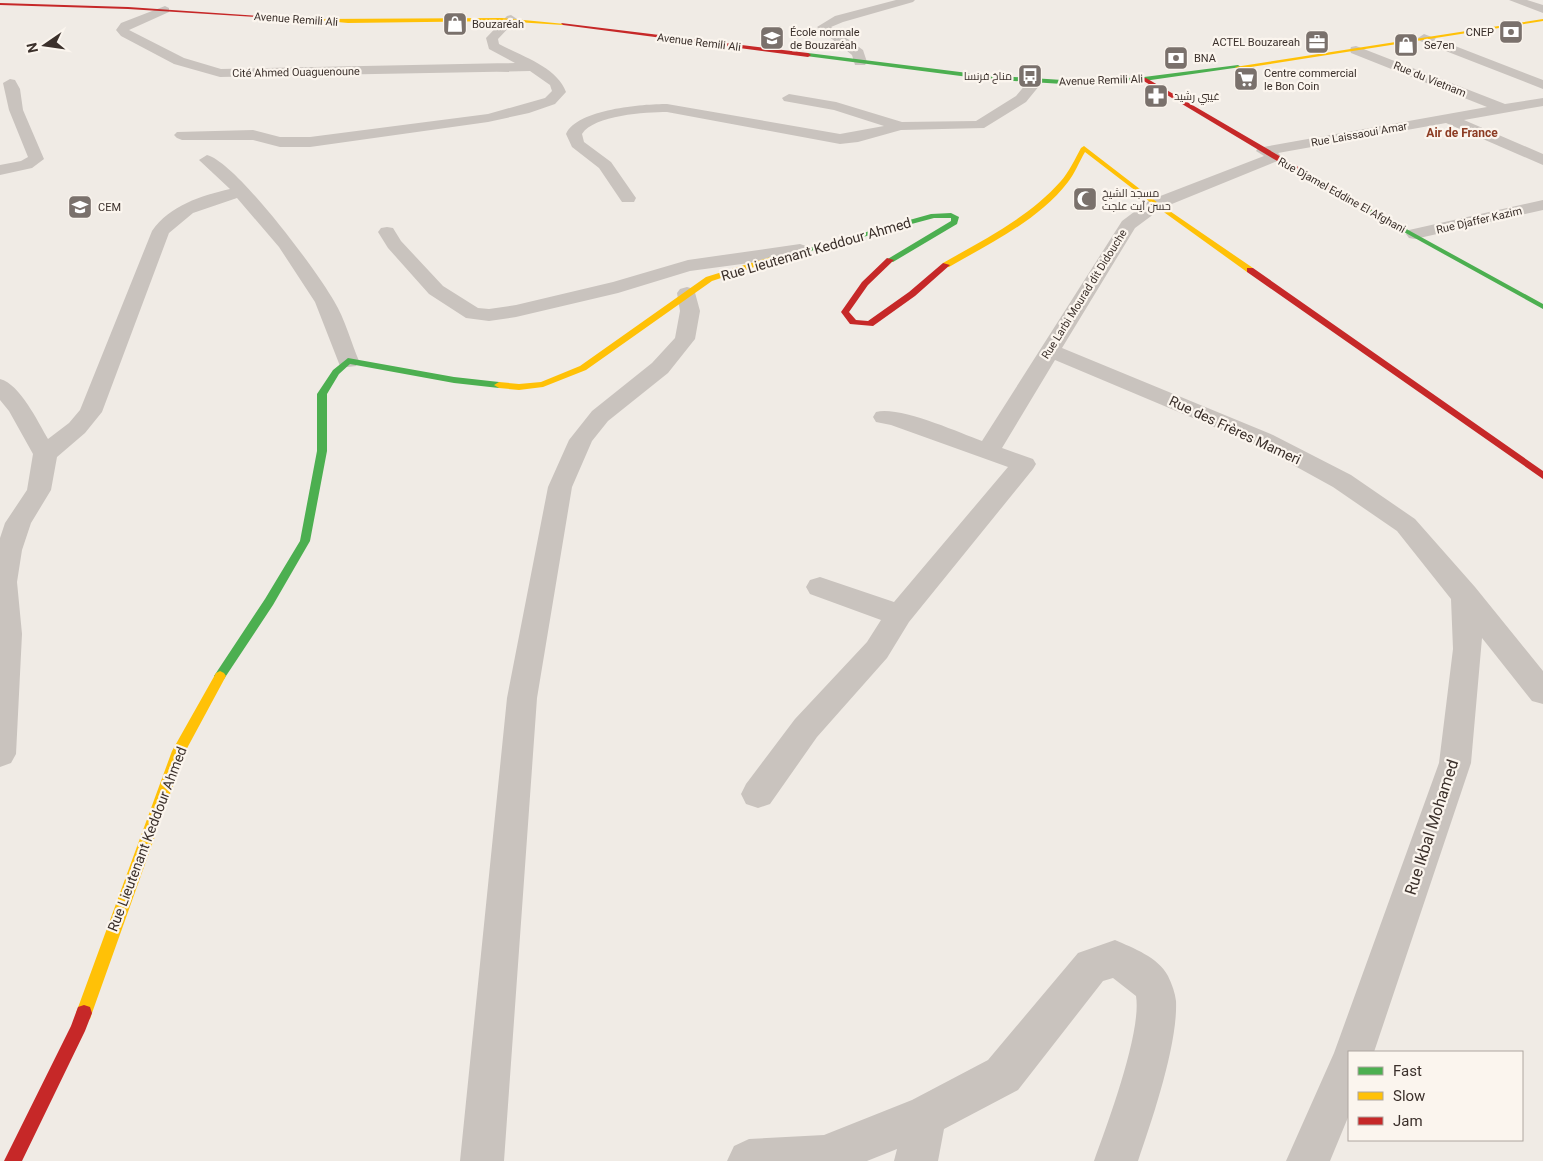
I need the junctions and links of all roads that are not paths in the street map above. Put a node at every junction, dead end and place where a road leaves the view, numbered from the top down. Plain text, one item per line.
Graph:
1 (143, 0) edge
2 (909, 0) edge
3 (1515, 0) edge
4 (3, 4) edge
5 (128, 8) junction
6 (1543, 9) edge
7 (165, 10) junction
8 (511, 19) junction
9 (1543, 20) edge
10 (1424, 38) junction
11 (1356, 50) junction
12 (860, 62) junction
13 (530, 67) junction
14 (1144, 79) junction
15 (1037, 80) junction
16 (10, 83) dead end
17 (1543, 84) edge
18 (789, 98) dead end
19 (1543, 102) edge
20 (1504, 109) junction
21 (1448, 119) junction
22 (901, 126) junction
23 (182, 135) dead end
24 (936, 139) dead end
25 (1269, 154) junction
26 (207, 160) dead end
27 (1543, 160) edge
28 (0, 170) edge
29 (240, 192) junction
30 (628, 198) dead end
31 (1156, 204) junction
32 (1543, 205) edge
33 (387, 232) dead end
34 (1415, 234) junction
35 (800, 250) junction
36 (687, 293) junction
37 (1543, 307) edge
38 (1049, 350) junction
39 (348, 361) junction
40 (0, 386) edge
41 (884, 417) dead end
42 (988, 451) junction
43 (45, 454) junction
44 (1543, 476) edge
45 (820, 587) dead end
46 (1465, 594) junction
47 (899, 615) junction
48 (1543, 692) edge
49 (0, 754) edge
50 (758, 794) dead end
51 (1354, 1051) edge
52 (1348, 1068) edge
53 (925, 1116) junction
54 (12, 1161) edge
55 (482, 1161) edge
56 (749, 1161) edge
57 (916, 1161) edge
58 (1116, 1161) edge
59 (1308, 1161) edge

1 - 5 street
2 - 12 street
3 - 6 street
4 - 5 main road, Avenue Remili Ali
5 - 7 main road, Avenue Remili Ali
7 - 8 main road, Avenue Remili Ali
7 - 13 street, Cité Ahmed Ouaguenoune
8 - 12 main road, Avenue Remili Ali
8 - 13 street
9 - 10 main road, Avenue Remili Ali
10 - 11 main road, Avenue Remili Ali
10 - 17 street
11 - 14 main road, Avenue Remili Ali
11 - 20 street, Rue du Vietnam
12 - 15 main road, Avenue Remili Ali
13 - 23 street
14 - 15 main road, Avenue Remili Ali
14 - 25 main road, Rue Djamel Eddine El Afghani
15 - 22 street
16 - 28 street
18 - 22 street
19 - 20 street, Rue Laissaoui Amar
20 - 21 street, Rue Laissaoui Amar
21 - 25 street, Rue Laissaoui Amar
21 - 27 street
22 - 24 street
22 - 30 street
25 - 31 street, Rue Larbi Mourad dit Didouche
25 - 34 main road, Rue Djamel Eddine El Afghani
26 - 29 street
29 - 39 street
29 - 43 street
31 - 35 main road, Rue Lieutenant Keddour Ahmed
31 - 38 street, Rue Larbi Mourad dit Didouche
31 - 44 main road
32 - 34 street, Rue Djaffer Kazim
33 - 35 street
34 - 37 main road, Rue Djamel Eddine El Afghani
35 - 36 main road, Rue Lieutenant Keddour Ahmed
36 - 39 main road, Rue Lieutenant Keddour Ahmed
36 - 55 street
38 - 42 street, Rue Larbi Mourad dit Didouche
38 - 46 street, Rue des Frères Mameri
39 - 54 main road, Rue Lieutenant Keddour Ahmed
40 - 43 street
41 - 42 street
42 - 47 street
43 - 49 street
45 - 47 street
46 - 48 street, Rue des Frères Mameri
46 - 51 street, Rue Ikbal Mohamed
47 - 50 street
52 - 59 street
53 - 56 street
53 - 57 street
53 - 58 street

